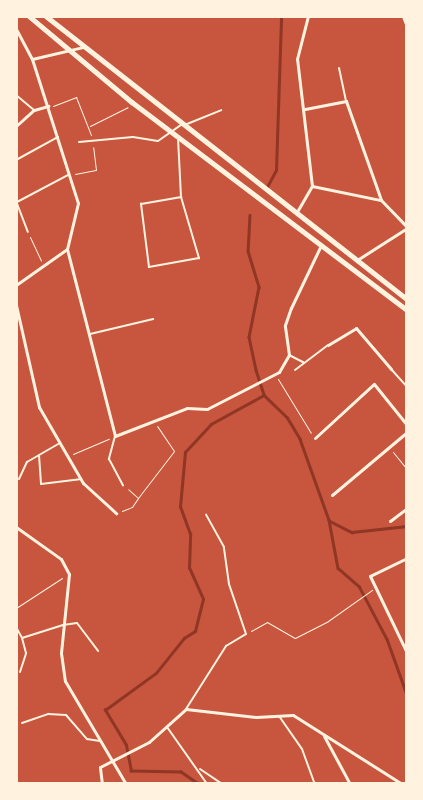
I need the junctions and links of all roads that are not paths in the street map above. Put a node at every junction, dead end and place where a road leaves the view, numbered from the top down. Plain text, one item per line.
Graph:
1 (28, 16) edge
2 (46, 16) edge
3 (308, 16) edge
4 (404, 16) edge
5 (407, 24) edge
6 (16, 29) edge
7 (83, 47) junction
8 (71, 52) junction
9 (32, 60) junction
10 (339, 68) dead end
11 (16, 95) edge
12 (346, 101) junction
13 (48, 106) junction
14 (305, 109) junction
15 (34, 110) junction
16 (220, 110) dead end
17 (182, 124) junction
18 (16, 126) edge
19 (172, 132) junction
20 (58, 136) junction
21 (178, 136) junction
22 (79, 142) dead end
23 (16, 160) edge
24 (70, 174) junction
25 (312, 186) junction
26 (181, 197) junction
27 (381, 200) junction
28 (17, 201) edge
29 (298, 210) junction
30 (407, 228) edge
31 (28, 232) road end
32 (321, 245) junction
33 (67, 249) junction
34 (357, 260) junction
35 (16, 285) edge
36 (407, 299) edge
37 (16, 305) edge
38 (407, 310) edge
39 (153, 319) dead end
40 (87, 334) junction
41 (328, 345) joint
42 (289, 355) junction
43 (303, 362) junction
44 (391, 369) joint
45 (295, 370) dead end
46 (407, 387) edge
47 (407, 425) edge
48 (407, 432) edge
49 (115, 436) junction
50 (315, 438) road end
51 (60, 442) junction
52 (39, 455) junction
53 (19, 479) dead end
54 (80, 479) junction
55 (124, 485) road end
56 (332, 495) dead end
57 (407, 508) edge
58 (116, 513) road end
59 (206, 515) dead end
60 (390, 521) dead end
61 (16, 527) edge
62 (407, 558) edge
63 (64, 626) junction
64 (16, 627) edge
65 (22, 638) junction
66 (98, 651) dead end
67 (407, 653) edge
68 (20, 672) dead end
69 (186, 709) junction
70 (278, 715) junction
71 (22, 724) dead end
72 (167, 727) junction
73 (324, 736) junction
74 (100, 741) junction
75 (111, 758) junction
76 (198, 768) junction
77 (102, 784) edge
78 (126, 784) edge
79 (208, 784) edge
80 (222, 784) edge
81 (315, 784) edge
82 (350, 784) edge
83 (402, 784) edge

1 - 8 main road
2 - 7 main road
3 - 14 street
4 - 5 main road
6 - 9 street
7 - 8 street
7 - 17 main road
8 - 9 street
8 - 19 main road
9 - 13 street
10 - 12 lane
11 - 15 lane
12 - 14 street
12 - 27 street
13 - 15 street
13 - 20 street
14 - 25 street
15 - 18 street
16 - 17 lane
17 - 19 lane
17 - 29 main road
19 - 21 main road
19 - 22 lane
20 - 23 lane
20 - 24 street
21 - 26 lane
21 - 32 main road
24 - 28 lane
24 - 33 street
25 - 27 street
25 - 29 street
26 - 26 lane
27 - 30 street
28 - 31 lane
29 - 34 main road
30 - 34 street
32 - 38 main road
32 - 42 street
33 - 35 street
33 - 40 street
34 - 36 main road
37 - 51 street
39 - 40 lane
40 - 49 street
41 - 43 lane
41 - 44 street
42 - 43 lane
42 - 49 street
43 - 45 lane
44 - 46 lane
47 - 50 street
48 - 56 street
49 - 55 lane
51 - 52 lane
51 - 54 street
52 - 53 lane
52 - 54 lane
54 - 58 street
57 - 60 street
59 - 69 lane
61 - 63 street
62 - 67 street
63 - 65 lane
63 - 66 lane
63 - 74 street
64 - 65 lane
65 - 68 lane
69 - 70 street
69 - 72 street
70 - 73 street
70 - 81 lane
71 - 74 lane
72 - 75 street
72 - 76 lane
73 - 82 street
73 - 83 street
74 - 75 street
75 - 77 street
75 - 78 street
76 - 79 lane
76 - 80 lane

